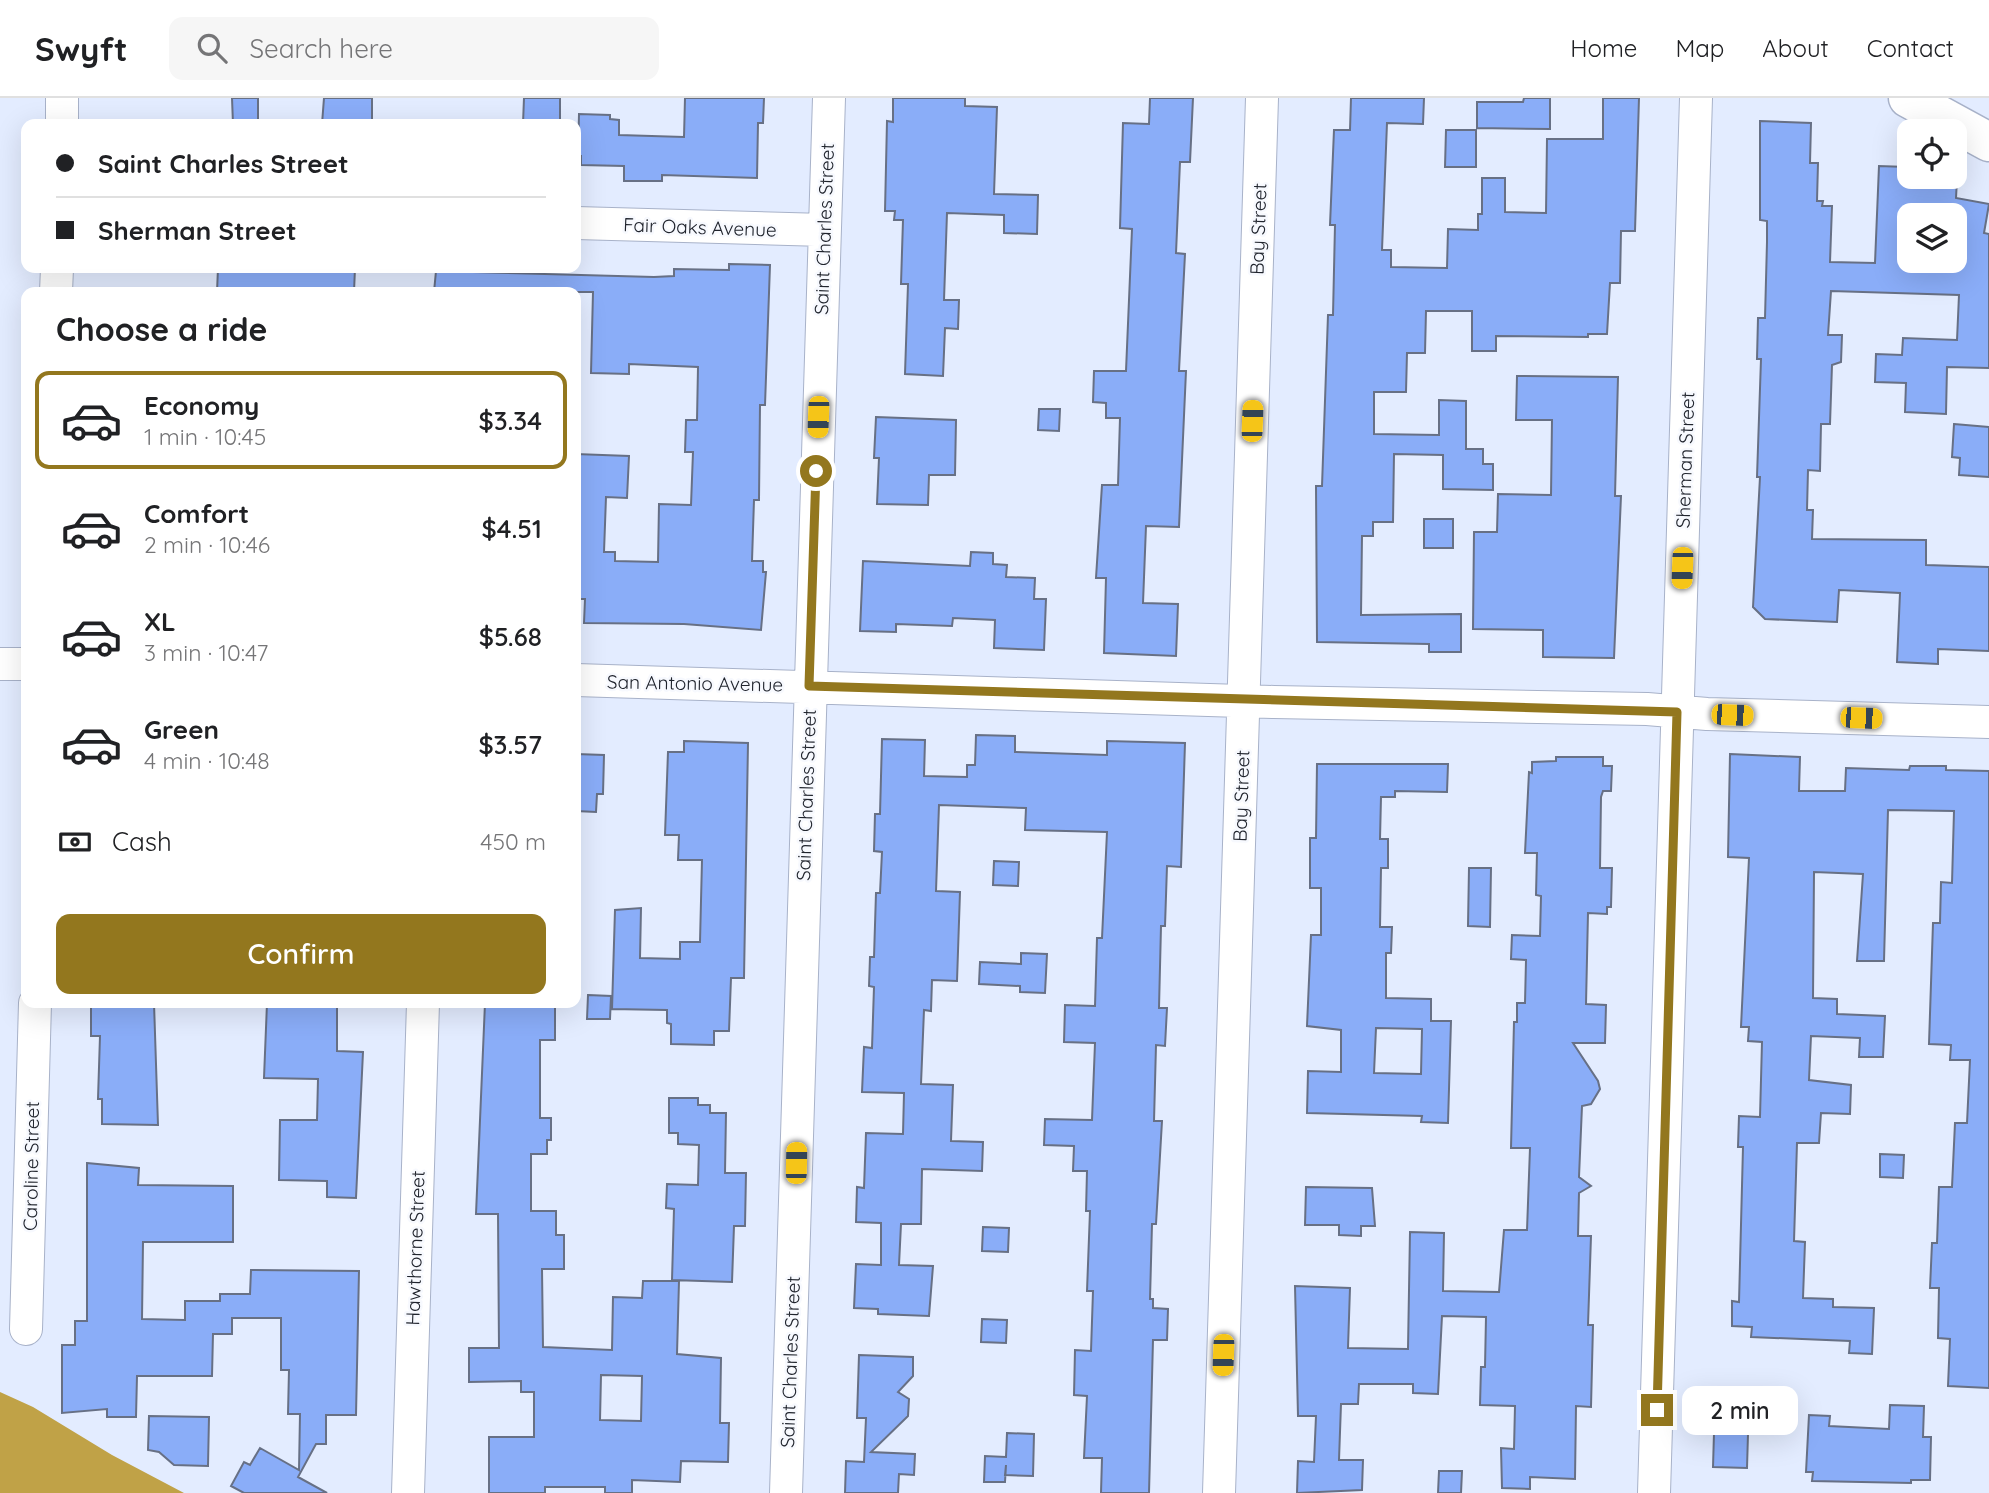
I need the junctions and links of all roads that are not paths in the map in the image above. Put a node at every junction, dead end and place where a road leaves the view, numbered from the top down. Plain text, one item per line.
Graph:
1 (62, 98) edge
2 (829, 98) edge
3 (1262, 98) edge
4 (1696, 98) edge
5 (1908, 98) edge
6 (62, 119) edge
7 (1989, 142) edge
8 (581, 223) edge
9 (824, 230) junction
10 (0, 664) edge
11 (21, 664) edge
12 (581, 680) edge
13 (809, 686) junction
14 (1244, 701) junction
15 (1677, 712) junction
16 (1989, 722) edge
17 (35, 1008) edge
18 (423, 1008) edge
19 (26, 1329) dead end
20 (408, 1493) edge
21 (786, 1493) edge
22 (1219, 1493) edge
23 (1654, 1493) edge

1 - 6 street
2 - 9 street, Saint Charles Street
3 - 14 street, Bay Street
4 - 15 street, Sherman Street
5 - 7 main road
8 - 9 street, Fair Oaks Avenue
9 - 13 street, Saint Charles Street
10 - 11 street
12 - 13 street, San Antonio Avenue
13 - 14 street, San Antonio Avenue
13 - 21 street, Saint Charles Street
14 - 15 street, San Antonio Avenue
14 - 22 street, Bay Street
15 - 16 street, San Antonio Avenue
15 - 23 street, Sherman Street
17 - 19 street, Caroline Street
18 - 20 street, Hawthorne Street

